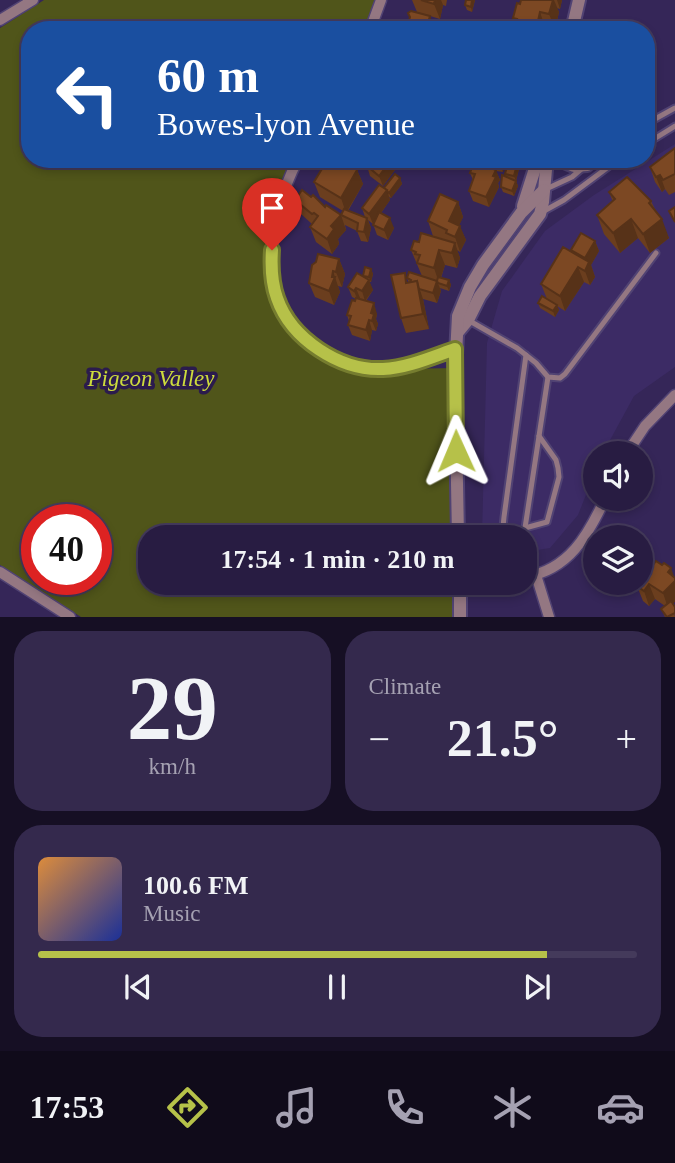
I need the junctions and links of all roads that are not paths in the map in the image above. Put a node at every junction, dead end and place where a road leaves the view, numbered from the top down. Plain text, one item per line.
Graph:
1 (33, 0) edge
2 (381, 0) edge
3 (579, 0) edge
4 (0, 20) edge
5 (373, 21) edge
6 (574, 21) edge
7 (675, 108) edge
8 (655, 119) edge
9 (675, 126) edge
10 (655, 134) edge
11 (657, 137) joint
12 (294, 168) edge
13 (535, 168) edge
14 (546, 168) edge
15 (583, 168) edge
16 (607, 168) edge
17 (544, 190) junction
18 (521, 213) junction
19 (540, 214) junction
20 (656, 253) dead end
21 (463, 318) junction
22 (455, 349) junction
23 (526, 355) junction
24 (548, 377) junction
25 (675, 395) edge
26 (539, 436) junction
27 (635, 441) edge
28 (599, 511) edge
29 (458, 525) edge
30 (503, 525) edge
31 (525, 525) edge
32 (536, 525) edge
33 (0, 572) edge
34 (537, 572) edge
35 (537, 590) edge
36 (460, 595) edge
37 (70, 617) edge
38 (460, 617) edge
39 (549, 617) edge

1 - 4 street
2 - 5 street
3 - 6 street
7 - 8 lane
9 - 11 lane
10 - 11 lane
12 - 22 street
13 - 18 street
14 - 17 street
15 - 17 lane
16 - 19 lane
17 - 18 street
17 - 19 street
18 - 21 street
19 - 21 street
20 - 24 lane
21 - 22 street
21 - 23 lane
22 - 29 street
23 - 24 lane
23 - 30 lane
24 - 26 lane
25 - 27 street
26 - 31 lane
26 - 32 lane
28 - 34 street
33 - 37 street
35 - 39 street
36 - 38 street

